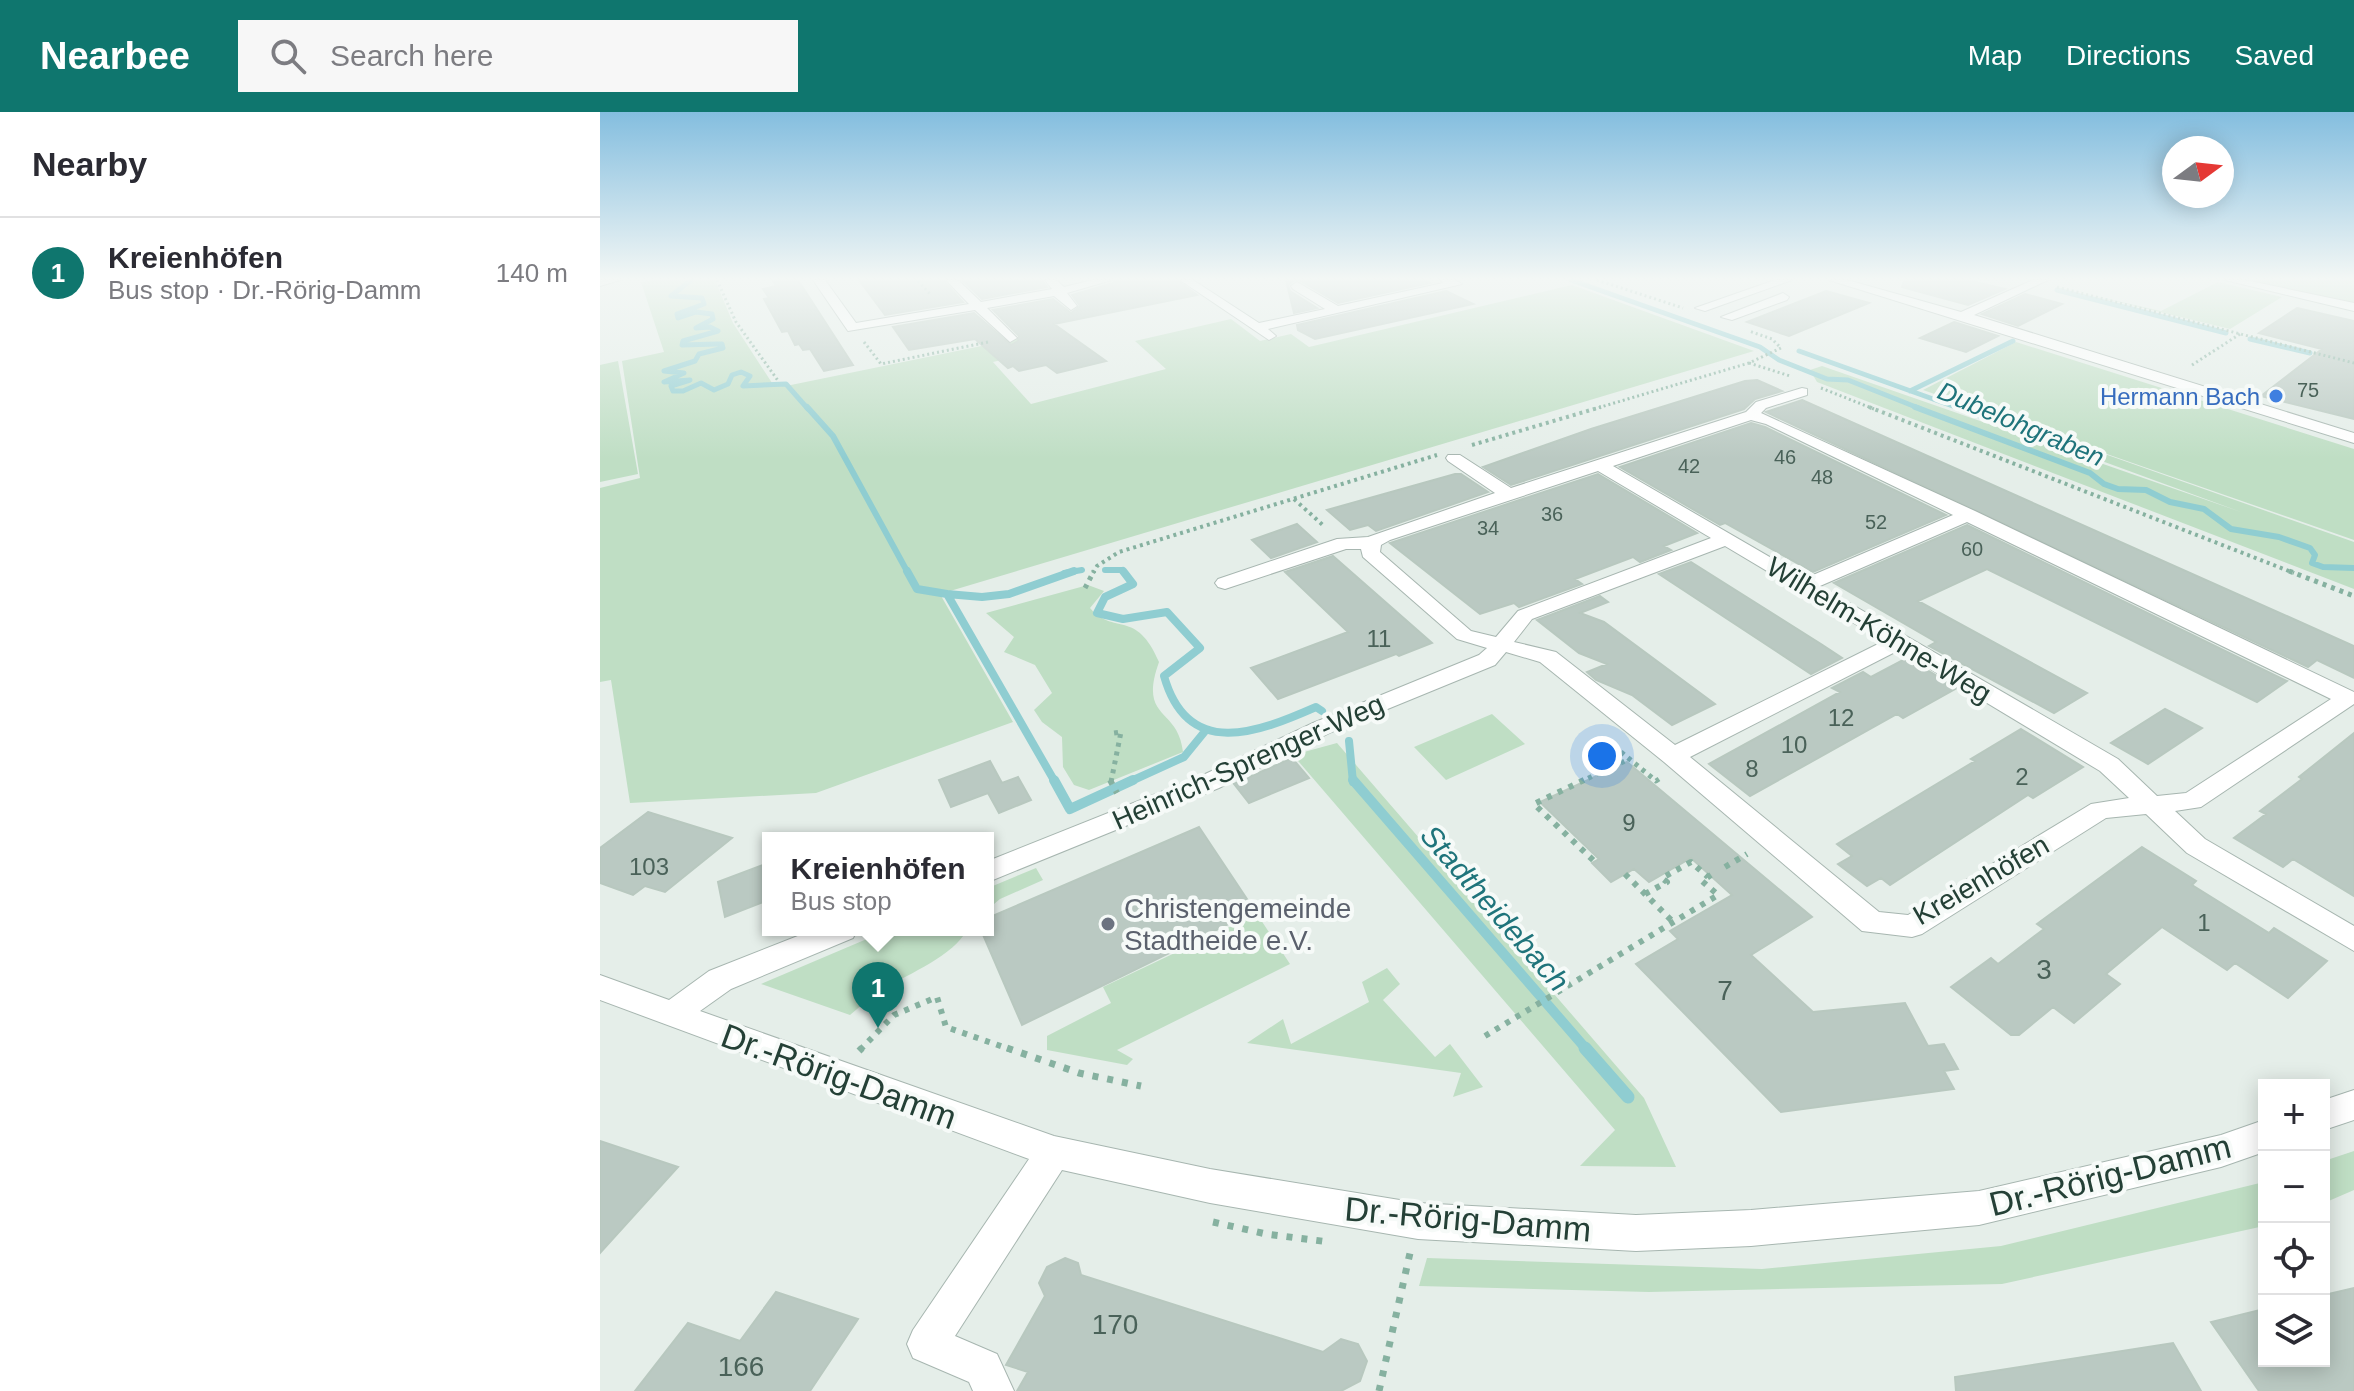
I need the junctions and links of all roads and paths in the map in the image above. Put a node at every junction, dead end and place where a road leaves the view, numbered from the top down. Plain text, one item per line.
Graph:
1 (749, 340) edge
2 (862, 340) edge
3 (1002, 340) edge
4 (2038, 340) edge
5 (2232, 340) edge
6 (2264, 340) edge
7 (1773, 354) dead end
8 (2352, 362) edge
9 (1749, 363) junction
10 (2192, 365) dead end
11 (779, 382) dead end
12 (1804, 385) junction
13 (1751, 415) junction
14 (2354, 438) edge
15 (1450, 456) junction
16 (1600, 465) junction
17 (1508, 494) junction
18 (1294, 499) junction
19 (1969, 515) junction
20 (1727, 539) junction
21 (1344, 543) junction
22 (1372, 543) junction
23 (1225, 583) dead end
24 (1805, 585) junction
25 (1085, 588) dead end
26 (2354, 596) edge
27 (1899, 642) junction
28 (1504, 645) junction
29 (2351, 697) edge
30 (1114, 733) dead end
31 (1673, 756) junction
32 (1629, 759) dead end
33 (1113, 785) dead end
34 (2151, 805) junction
35 (1594, 861) dead end
36 (994, 870) edge
37 (1625, 874) dead end
38 (1645, 894) junction
39 (1673, 922) junction
40 (828, 936) edge
41 (2354, 940) edge
42 (600, 987) edge
43 (672, 1015) junction
44 (1485, 1036) dead end
45 (837, 1076) junction
46 (1141, 1086) dead end
47 (2354, 1105) edge
48 (2330, 1113) edge
49 (2258, 1138) edge
50 (1054, 1152) junction
51 (1410, 1253) dead end
52 (994, 1391) edge
53 (1379, 1391) edge

1 - 11 path
2 - 3 path
4 - 14 street
5 - 10 path
6 - 8 path
7 - 9 path
9 - 12 path
9 - 15 path
12 - 13 street
12 - 26 path
13 - 16 street
13 - 19 street, Kreienhöfen
15 - 17 street
15 - 18 path
16 - 17 street
16 - 20 street, Wilhelm-Köhne-Weg
17 - 22 street
18 - 21 path
18 - 25 path
19 - 24 street
19 - 29 street, Kreienhöfen
20 - 24 street, Wilhelm-Köhne-Weg
20 - 28 street
21 - 22 street
21 - 23 street
22 - 28 street, Kreienhöfen
24 - 27 street, Wilhelm-Köhne-Weg
27 - 31 street
27 - 34 street, Wilhelm-Köhne-Weg
28 - 31 street, Kreienhöfen
28 - 36 street, Heinrich-Sprenger-Weg
29 - 34 street, Kreienhöfen
30 - 33 path
31 - 34 street, Kreienhöfen
32 - 35 path
34 - 41 street
37 - 38 path
38 - 39 path
38 - 39 path
39 - 44 path
40 - 43 street
42 - 43 street, Dr.-Rörig-Damm
43 - 45 street, Dr.-Rörig-Damm
45 - 46 path
45 - 50 street, Dr.-Rörig-Damm
47 - 48 street
49 - 50 street, Dr.-Rörig-Damm
50 - 52 street
51 - 53 path

